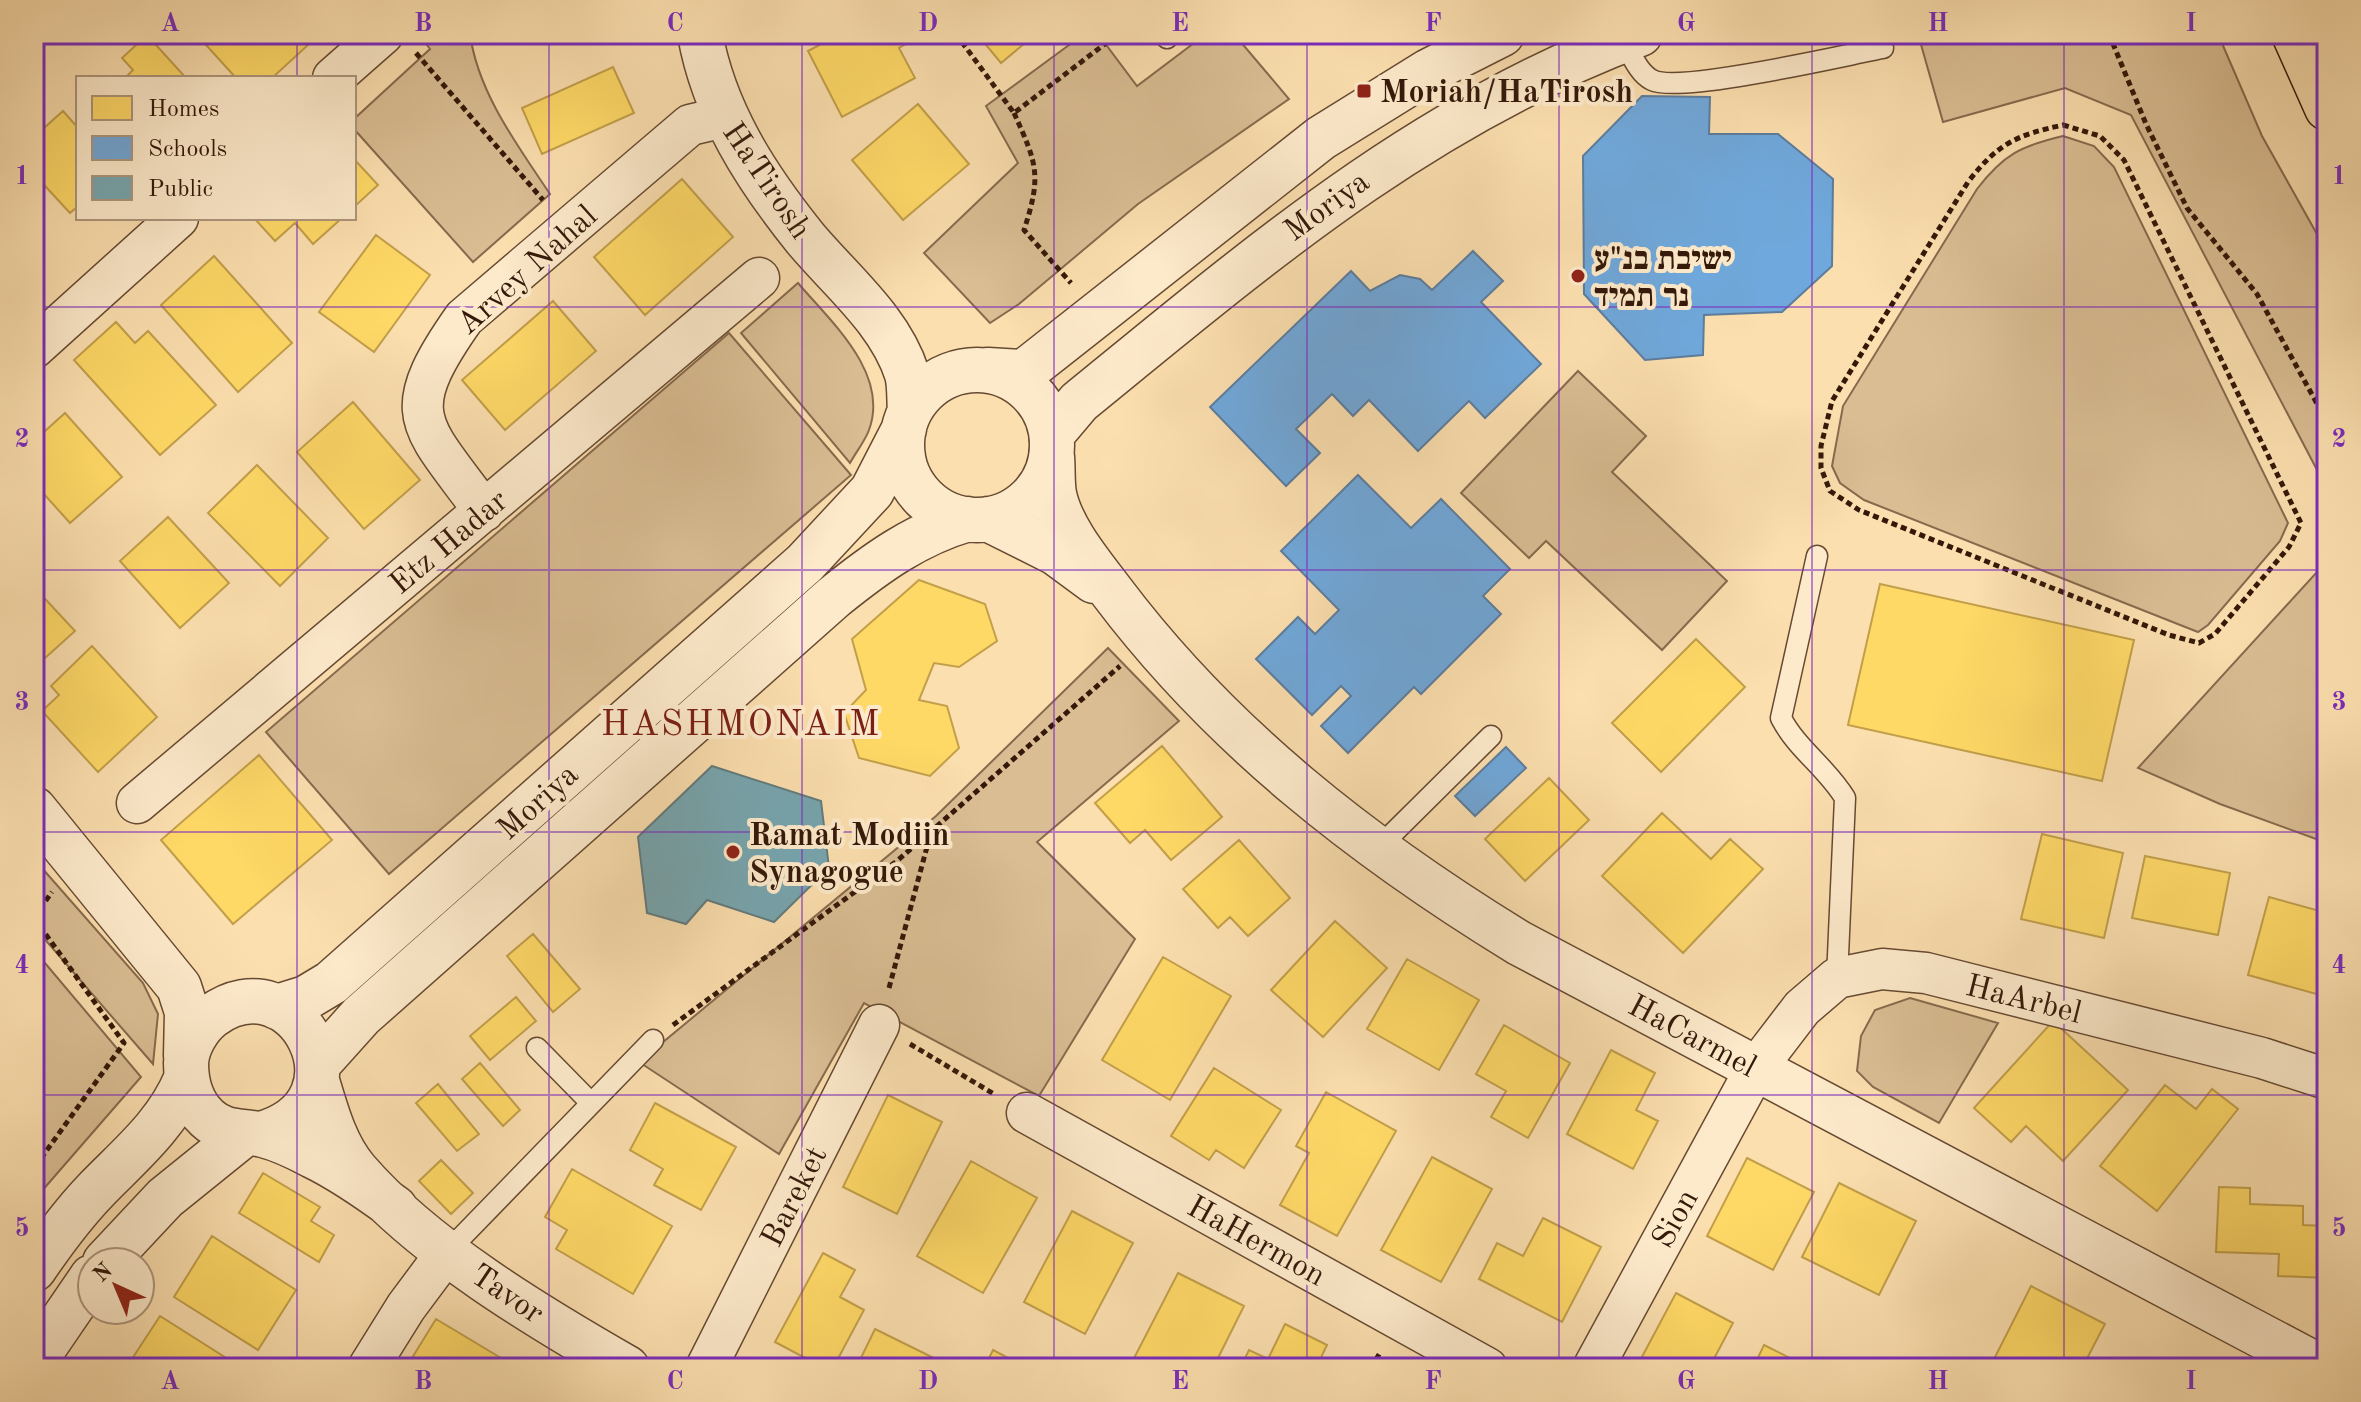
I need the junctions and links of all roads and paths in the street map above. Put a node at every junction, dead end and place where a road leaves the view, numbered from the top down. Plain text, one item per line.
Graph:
1 (700, 34) edge
2 (956, 34) edge
3 (1118, 34) edge
4 (1502, 34) edge
5 (2109, 34) edge
6 (2294, 34) edge
7 (1631, 37) edge
8 (396, 40) edge
9 (1883, 48) dead end
10 (336, 76) edge
11 (2327, 108) edge
12 (1014, 113) junction
13 (724, 117) junction
14 (1968, 182) joint
15 (176, 220) edge
16 (568, 229) junction
17 (759, 278) dead end
18 (868, 308) junction
19 (1100, 313) junction
20 (34, 348) edge
21 (976, 370) junction
22 (907, 420) junction
23 (2327, 422) edge
24 (1052, 446) junction
25 (484, 511) junction
26 (978, 519) junction
27 (1817, 556) dead end
28 (1139, 626) junction
29 (1491, 736) dead end
30 (137, 803) dead end
31 (34, 809) edge
32 (931, 831) junction
33 (1376, 850) junction
34 (34, 918) edge
35 (153, 951) junction
36 (1837, 978) junction
37 (268, 1005) junction
38 (879, 1025) junction
39 (653, 1040) joint
40 (537, 1048) dead end
41 (186, 1068) junction
42 (1756, 1068) junction
43 (317, 1073) junction
44 (2327, 1079) edge
45 (591, 1103) junction
46 (1027, 1113) joint
47 (252, 1135) junction
48 (34, 1168) edge
49 (395, 1208) junction
50 (120, 1246) edge
51 (447, 1252) junction
52 (34, 1269) edge
53 (76, 1300) edge
54 (34, 1362) edge
55 (368, 1368) edge
56 (627, 1368) edge
57 (706, 1368) edge
58 (1487, 1368) edge
59 (1593, 1368) edge
60 (2322, 1368) edge

1 - 13 street, HaTirosh
2 - 12 path
3 - 12 path
4 - 19 street, Moriya
5 - 23 path
6 - 11 main road
7 - 9 lane
7 - 24 street, Moriya
8 - 10 street
8 - 16 path
12 - 19 path
13 - 16 street, Arvey Nahal
13 - 18 street, HaTirosh
14 - 14 path
15 - 20 street
16 - 25 street, Arvey Nahal
17 - 25 street, Etz Hadar
18 - 21 street, HaTirosh
18 - 22 street, HaTirosh
19 - 21 street, Moriya
21 - 22 street
21 - 24 street
22 - 26 street
22 - 37 street, Moriya
24 - 26 street
24 - 28 street, HaCarmel
25 - 30 street, Etz Hadar
26 - 28 street, HaCarmel
26 - 43 street, Moriya
27 - 36 lane
28 - 32 path
28 - 33 street, HaCarmel
29 - 33 lane
31 - 35 street
32 - 38 path
32 - 39 path
33 - 42 street, HaCarmel
34 - 48 path
35 - 37 street
35 - 41 street
36 - 42 street, HaArbel
36 - 44 street, HaArbel
37 - 41 street
37 - 43 street
38 - 46 path
38 - 57 street, Bareket
39 - 45 lane
40 - 45 lane
41 - 47 street
41 - 52 street
42 - 59 street, Sion
42 - 60 street, HaCarmel
43 - 47 street
43 - 49 street, Tavor
45 - 51 lane
46 - 58 street, HaHermon
47 - 49 street, Tavor
47 - 50 street
49 - 51 street, Tavor
51 - 55 street
51 - 56 street, Tavor
53 - 54 street

